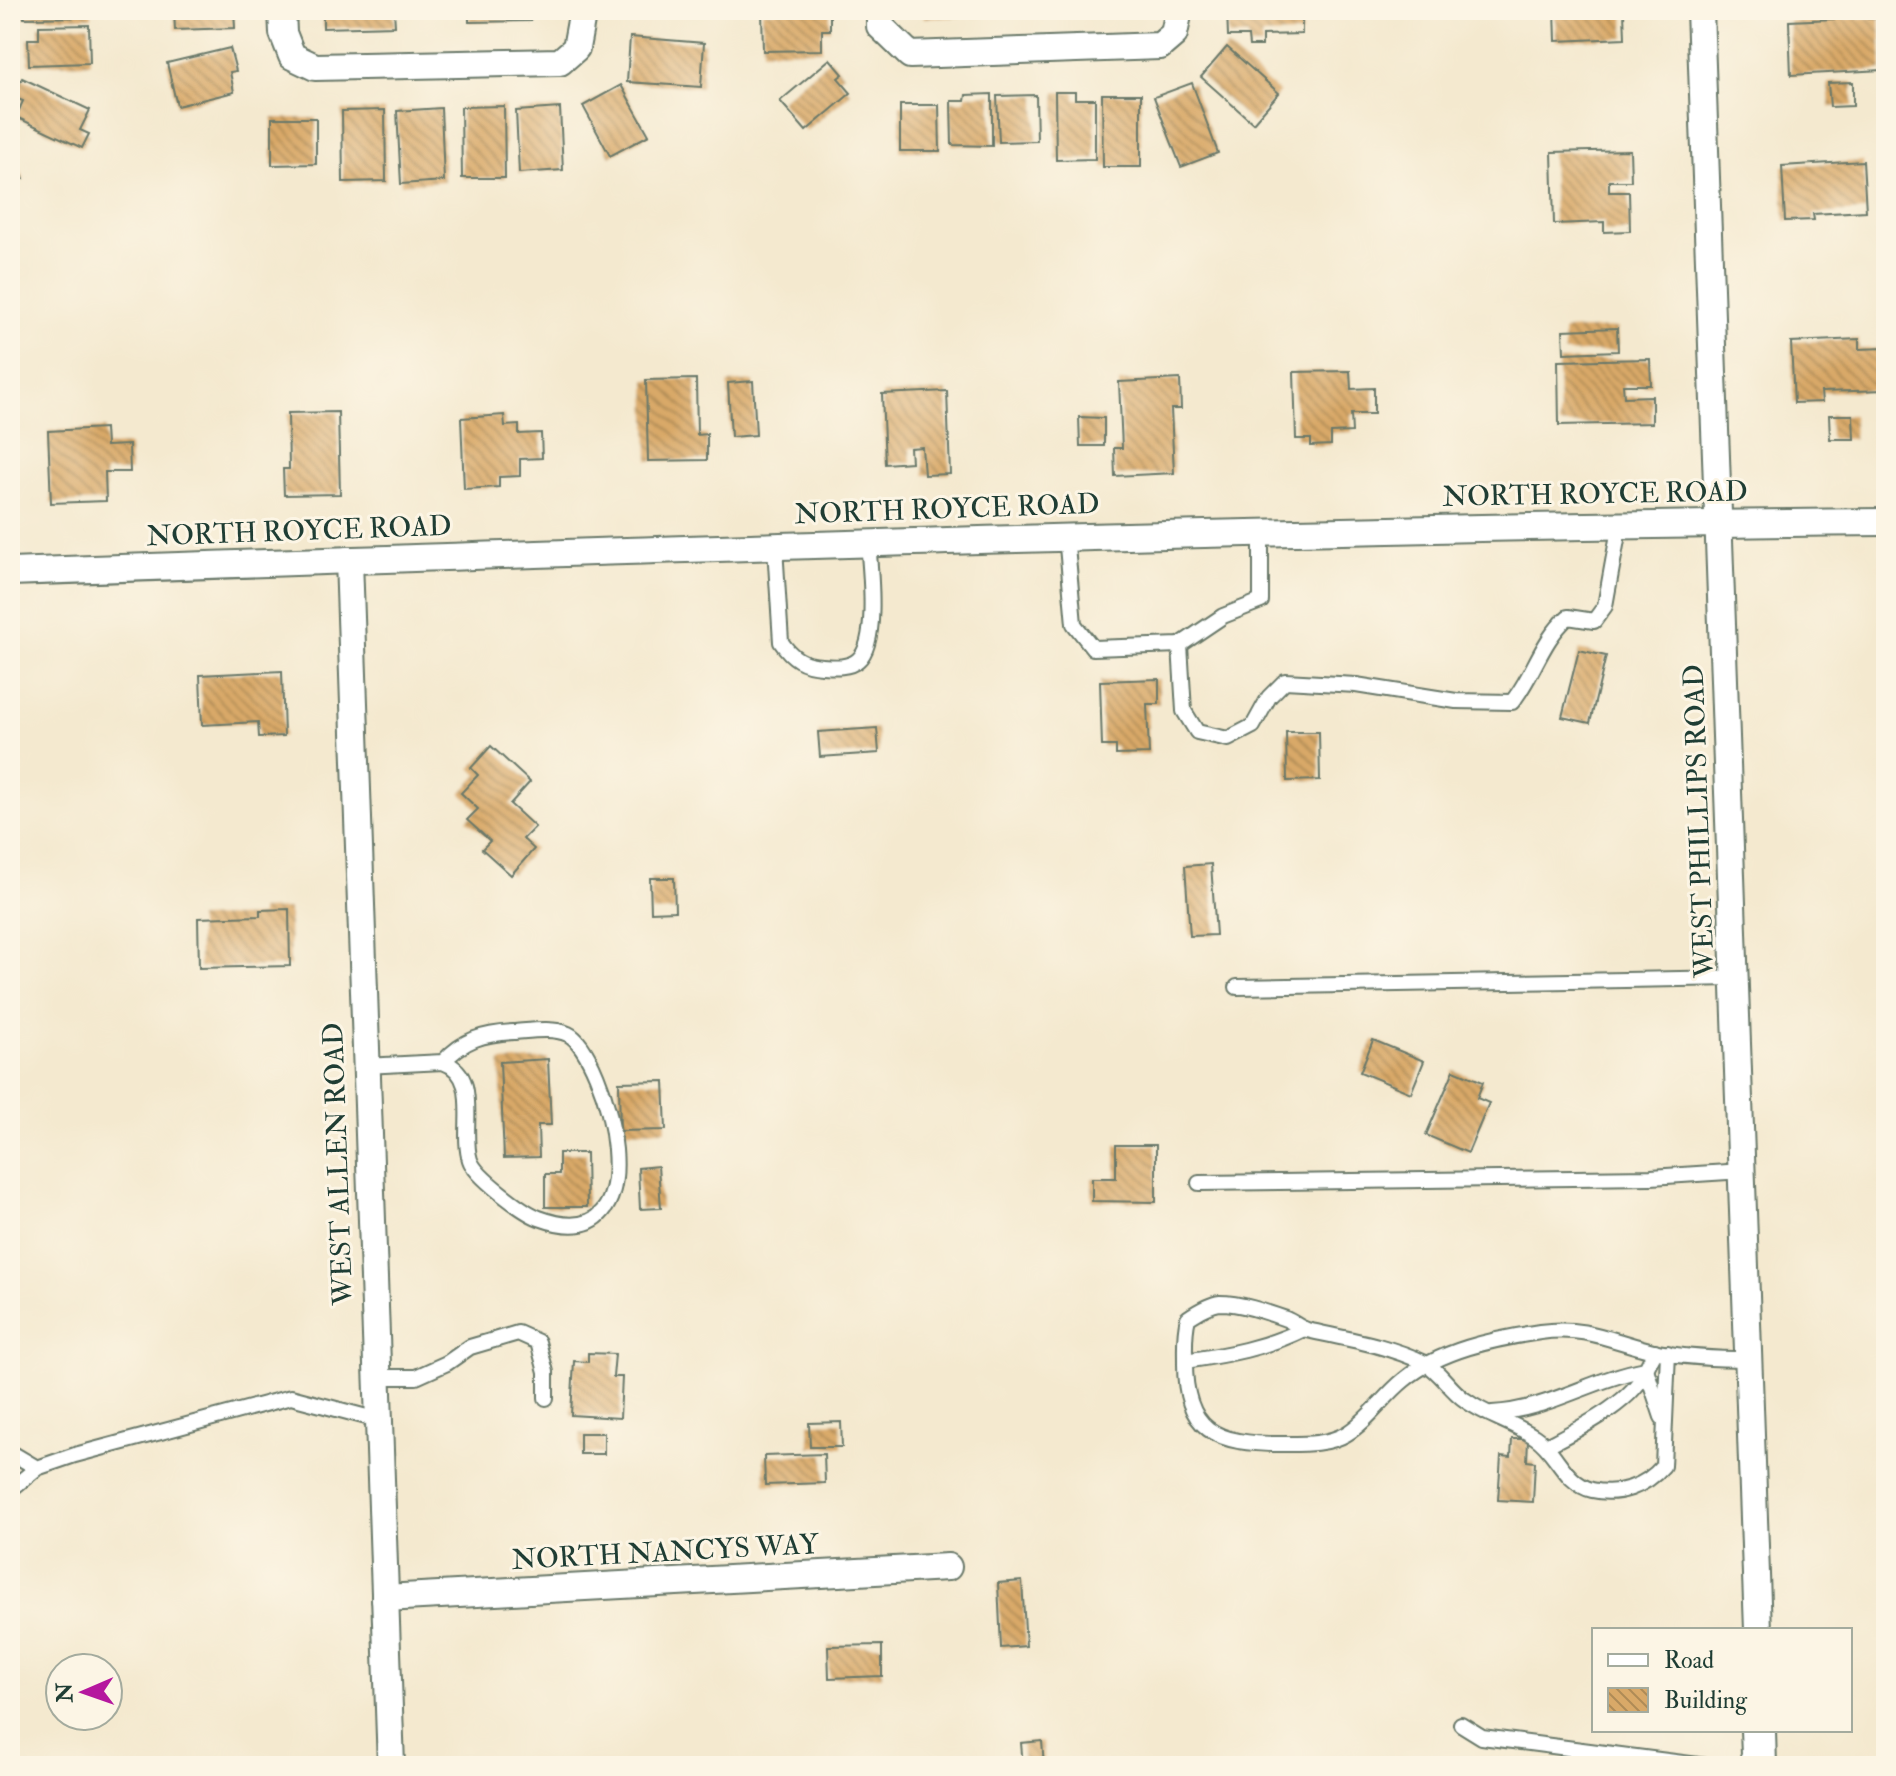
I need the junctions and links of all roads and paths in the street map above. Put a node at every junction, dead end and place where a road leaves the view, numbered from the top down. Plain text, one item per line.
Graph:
1 (282, 10) edge
2 (583, 10) edge
3 (880, 10) edge
4 (1700, 10) edge
5 (1179, 15) edge
6 (1886, 522) edge
7 (1620, 523) junction
8 (1720, 523) junction
9 (1261, 531) junction
10 (1066, 535) junction
11 (868, 542) junction
12 (775, 547) junction
13 (349, 560) junction
14 (10, 572) edge
15 (1180, 645) junction
16 (1735, 978) junction
17 (1237, 987) dead end
18 (443, 1062) junction
19 (365, 1066) junction
20 (1743, 1171) junction
21 (1199, 1183) dead end
22 (1304, 1329) junction
23 (1661, 1352) junction
24 (1749, 1359) junction
25 (1185, 1361) junction
26 (1428, 1365) junction
27 (1646, 1369) junction
28 (377, 1377) junction
29 (546, 1398) dead end
30 (1483, 1413) junction
31 (378, 1420) junction
32 (1663, 1421) junction
33 (1546, 1446) junction
34 (10, 1452) edge
35 (37, 1468) junction
36 (10, 1490) edge
37 (948, 1567) dead end
38 (385, 1598) junction
39 (1758, 1628) edge
40 (1461, 1724) dead end
41 (1748, 1732) edge
42 (1762, 1732) edge
43 (391, 1766) edge
44 (1706, 1766) edge
45 (1745, 1766) edge
46 (1763, 1766) edge

1 - 2 street
3 - 5 street
4 - 8 street, WEST PHILLIPS ROAD
6 - 8 street, NORTH ROYCE ROAD
7 - 8 street, NORTH ROYCE ROAD
7 - 9 street, NORTH ROYCE ROAD
7 - 15 lane
8 - 16 street, WEST PHILLIPS ROAD
9 - 10 street, NORTH ROYCE ROAD
9 - 15 lane
10 - 11 street, NORTH ROYCE ROAD
10 - 15 lane
11 - 12 street, NORTH ROYCE ROAD
11 - 12 lane
12 - 13 street, NORTH ROYCE ROAD
13 - 14 street, NORTH ROYCE ROAD
13 - 19 street, WEST ALLEN ROAD
16 - 17 lane
16 - 20 street, WEST PHILLIPS ROAD
18 - 18 lane
18 - 19 lane
19 - 28 street, WEST ALLEN ROAD
20 - 21 lane
20 - 24 street, WEST PHILLIPS ROAD
22 - 25 lane
22 - 25 lane
22 - 26 lane
23 - 24 lane
23 - 26 lane
23 - 27 lane
23 - 32 lane
24 - 39 street, WEST PHILLIPS ROAD
25 - 26 lane
26 - 30 lane
27 - 30 lane
27 - 32 lane
27 - 33 lane
28 - 29 lane
28 - 31 street, WEST ALLEN ROAD
30 - 33 lane
31 - 35 lane
31 - 38 street, WEST ALLEN ROAD
32 - 33 lane
34 - 35 lane
35 - 36 lane
37 - 38 street, NORTH NANCYS WAY
38 - 43 street, WEST ALLEN ROAD
40 - 44 lane
41 - 45 lane
42 - 46 street

